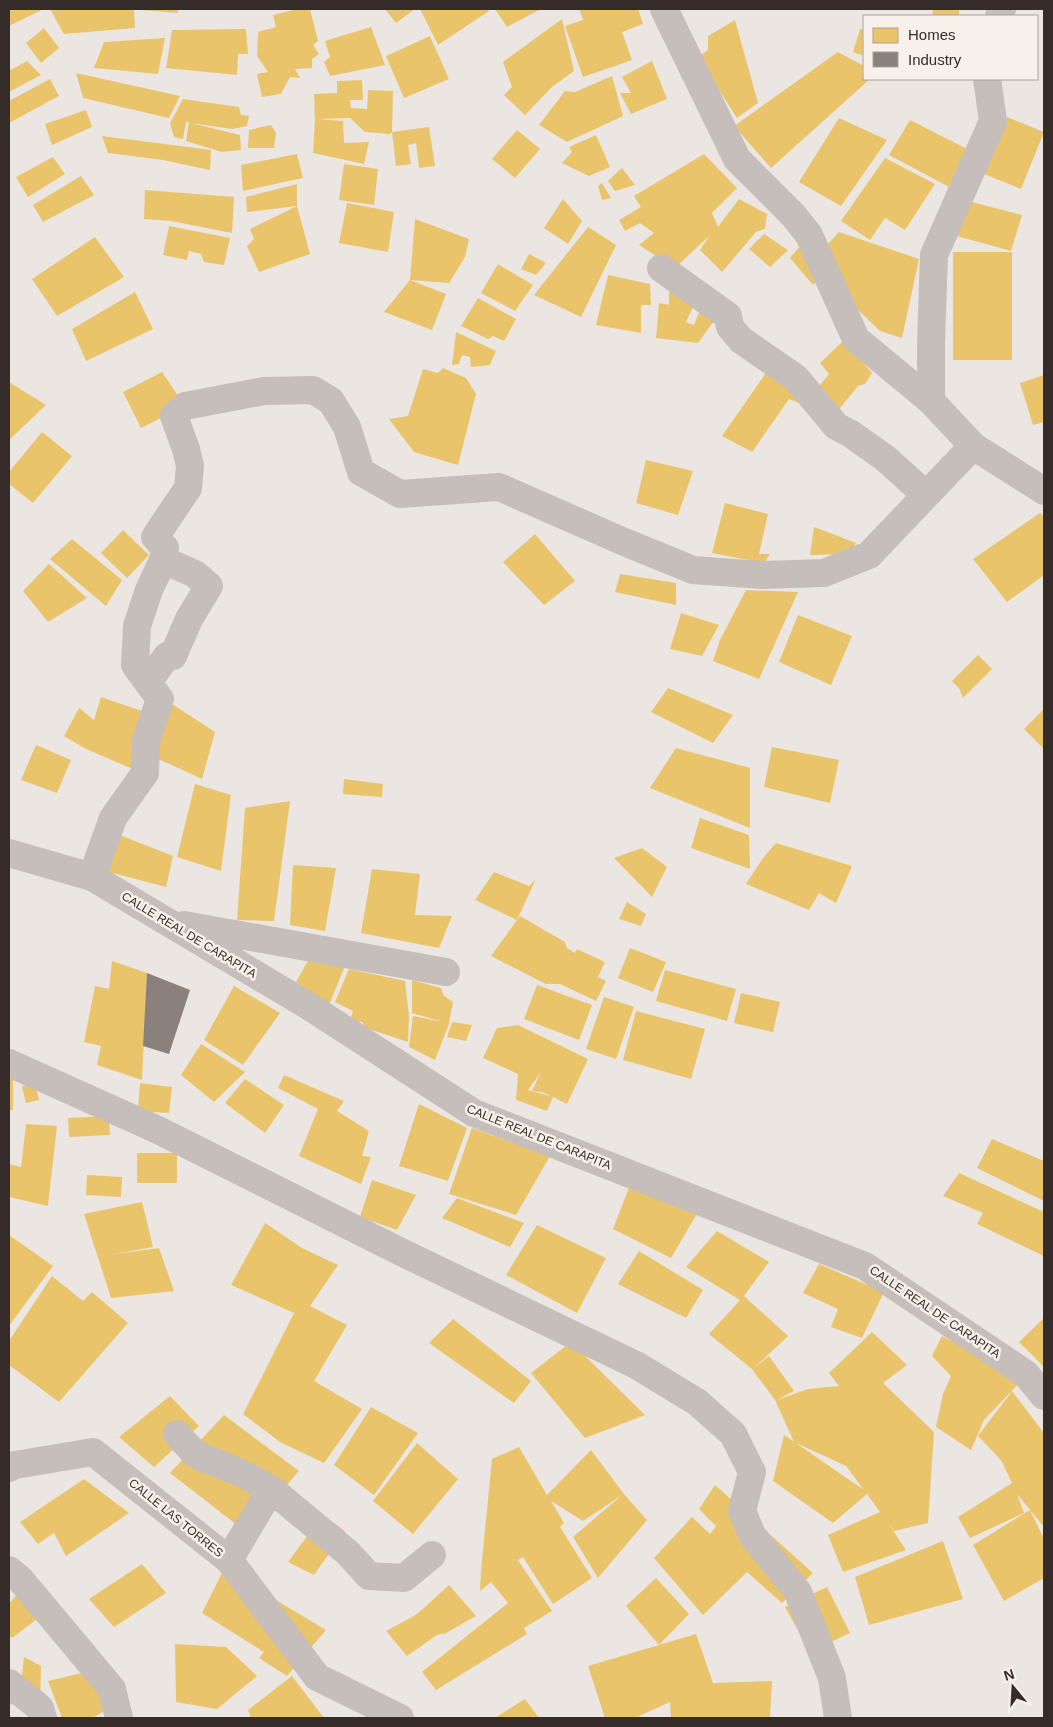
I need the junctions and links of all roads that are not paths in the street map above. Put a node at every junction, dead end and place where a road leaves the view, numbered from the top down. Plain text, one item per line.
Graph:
1 (664, 9) edge
2 (987, 80) edge
3 (661, 268) dead end
4 (931, 401) junction
5 (973, 446) junction
6 (1044, 491) edge
7 (926, 495) junction
8 (164, 558) junction
9 (148, 682) junction
10 (9, 853) edge
11 (92, 877) junction
12 (168, 923) junction
13 (446, 972) dead end
14 (9, 1063) edge
15 (1044, 1396) edge
16 (177, 1434) dead end
17 (11, 1464) edge
18 (271, 1489) junction
19 (432, 1555) dead end
20 (229, 1560) junction
21 (9, 1570) edge
22 (9, 1683) edge
23 (43, 1718) edge
24 (118, 1718) edge
25 (400, 1718) edge
26 (838, 1718) edge

1 - 4 street
2 - 4 street
3 - 7 street
4 - 5 street
5 - 6 street
5 - 7 street
7 - 8 street
8 - 9 street
8 - 9 street
9 - 11 street
10 - 11 street, CALLE REAL DE CARAPITA
11 - 12 street, CALLE REAL DE CARAPITA
12 - 13 street
12 - 15 street, CALLE REAL DE CARAPITA
14 - 26 street
16 - 18 street
17 - 20 street, CALLE LAS TORRES
18 - 19 street
18 - 20 street
20 - 25 street, CALLE LAS TORRES
21 - 24 street
22 - 23 street

